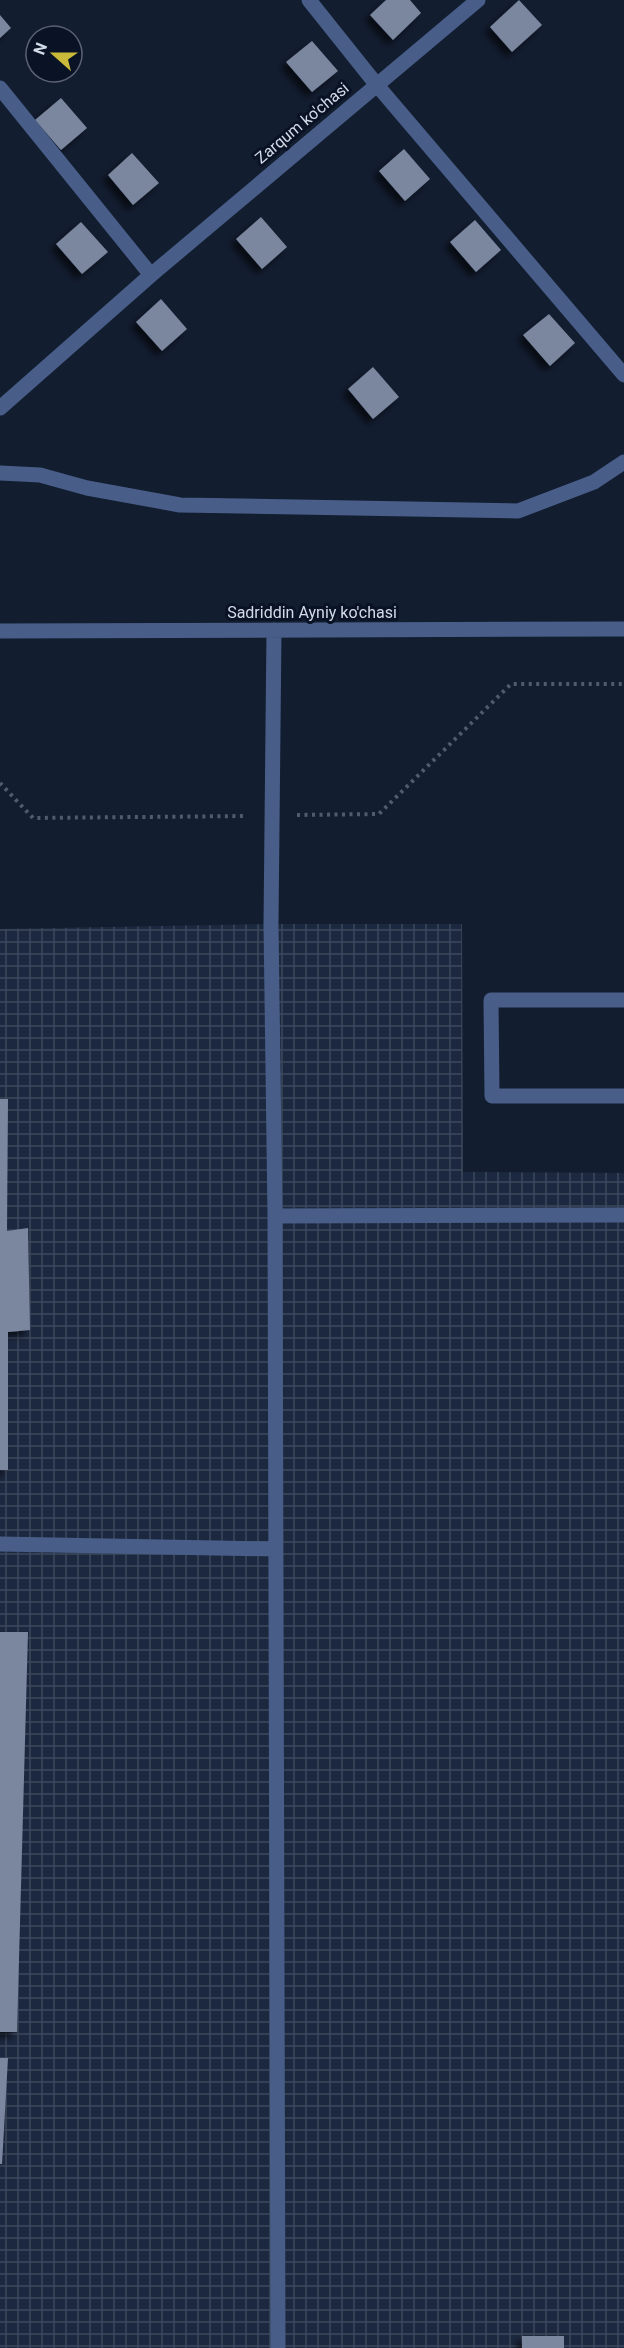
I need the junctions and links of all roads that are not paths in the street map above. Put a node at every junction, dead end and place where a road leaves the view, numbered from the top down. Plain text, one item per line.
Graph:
1 (309, 0) edge
2 (478, 0) edge
3 (376, 84) junction
4 (0, 88) edge
5 (151, 275) junction
6 (624, 375) edge
7 (0, 408) edge
8 (624, 462) edge
9 (0, 473) edge
10 (624, 629) edge
11 (274, 630) junction
12 (0, 631) edge
13 (624, 1000) edge
14 (624, 1096) edge
15 (624, 1215) edge
16 (275, 1216) junction
17 (0, 1544) edge
18 (276, 1549) junction
19 (278, 2348) edge

1 - 3 street
2 - 3 street, Zarqum ko'chasi
3 - 5 street, Zarqum ko'chasi
3 - 6 street
4 - 5 street
5 - 7 street, Zarqum ko'chasi
8 - 9 street
10 - 11 street, Sadriddin Ayniy ko'chasi
11 - 12 street, Sadriddin Ayniy ko'chasi
11 - 16 street
13 - 14 street
15 - 16 street
16 - 18 street
17 - 18 street
18 - 19 street

